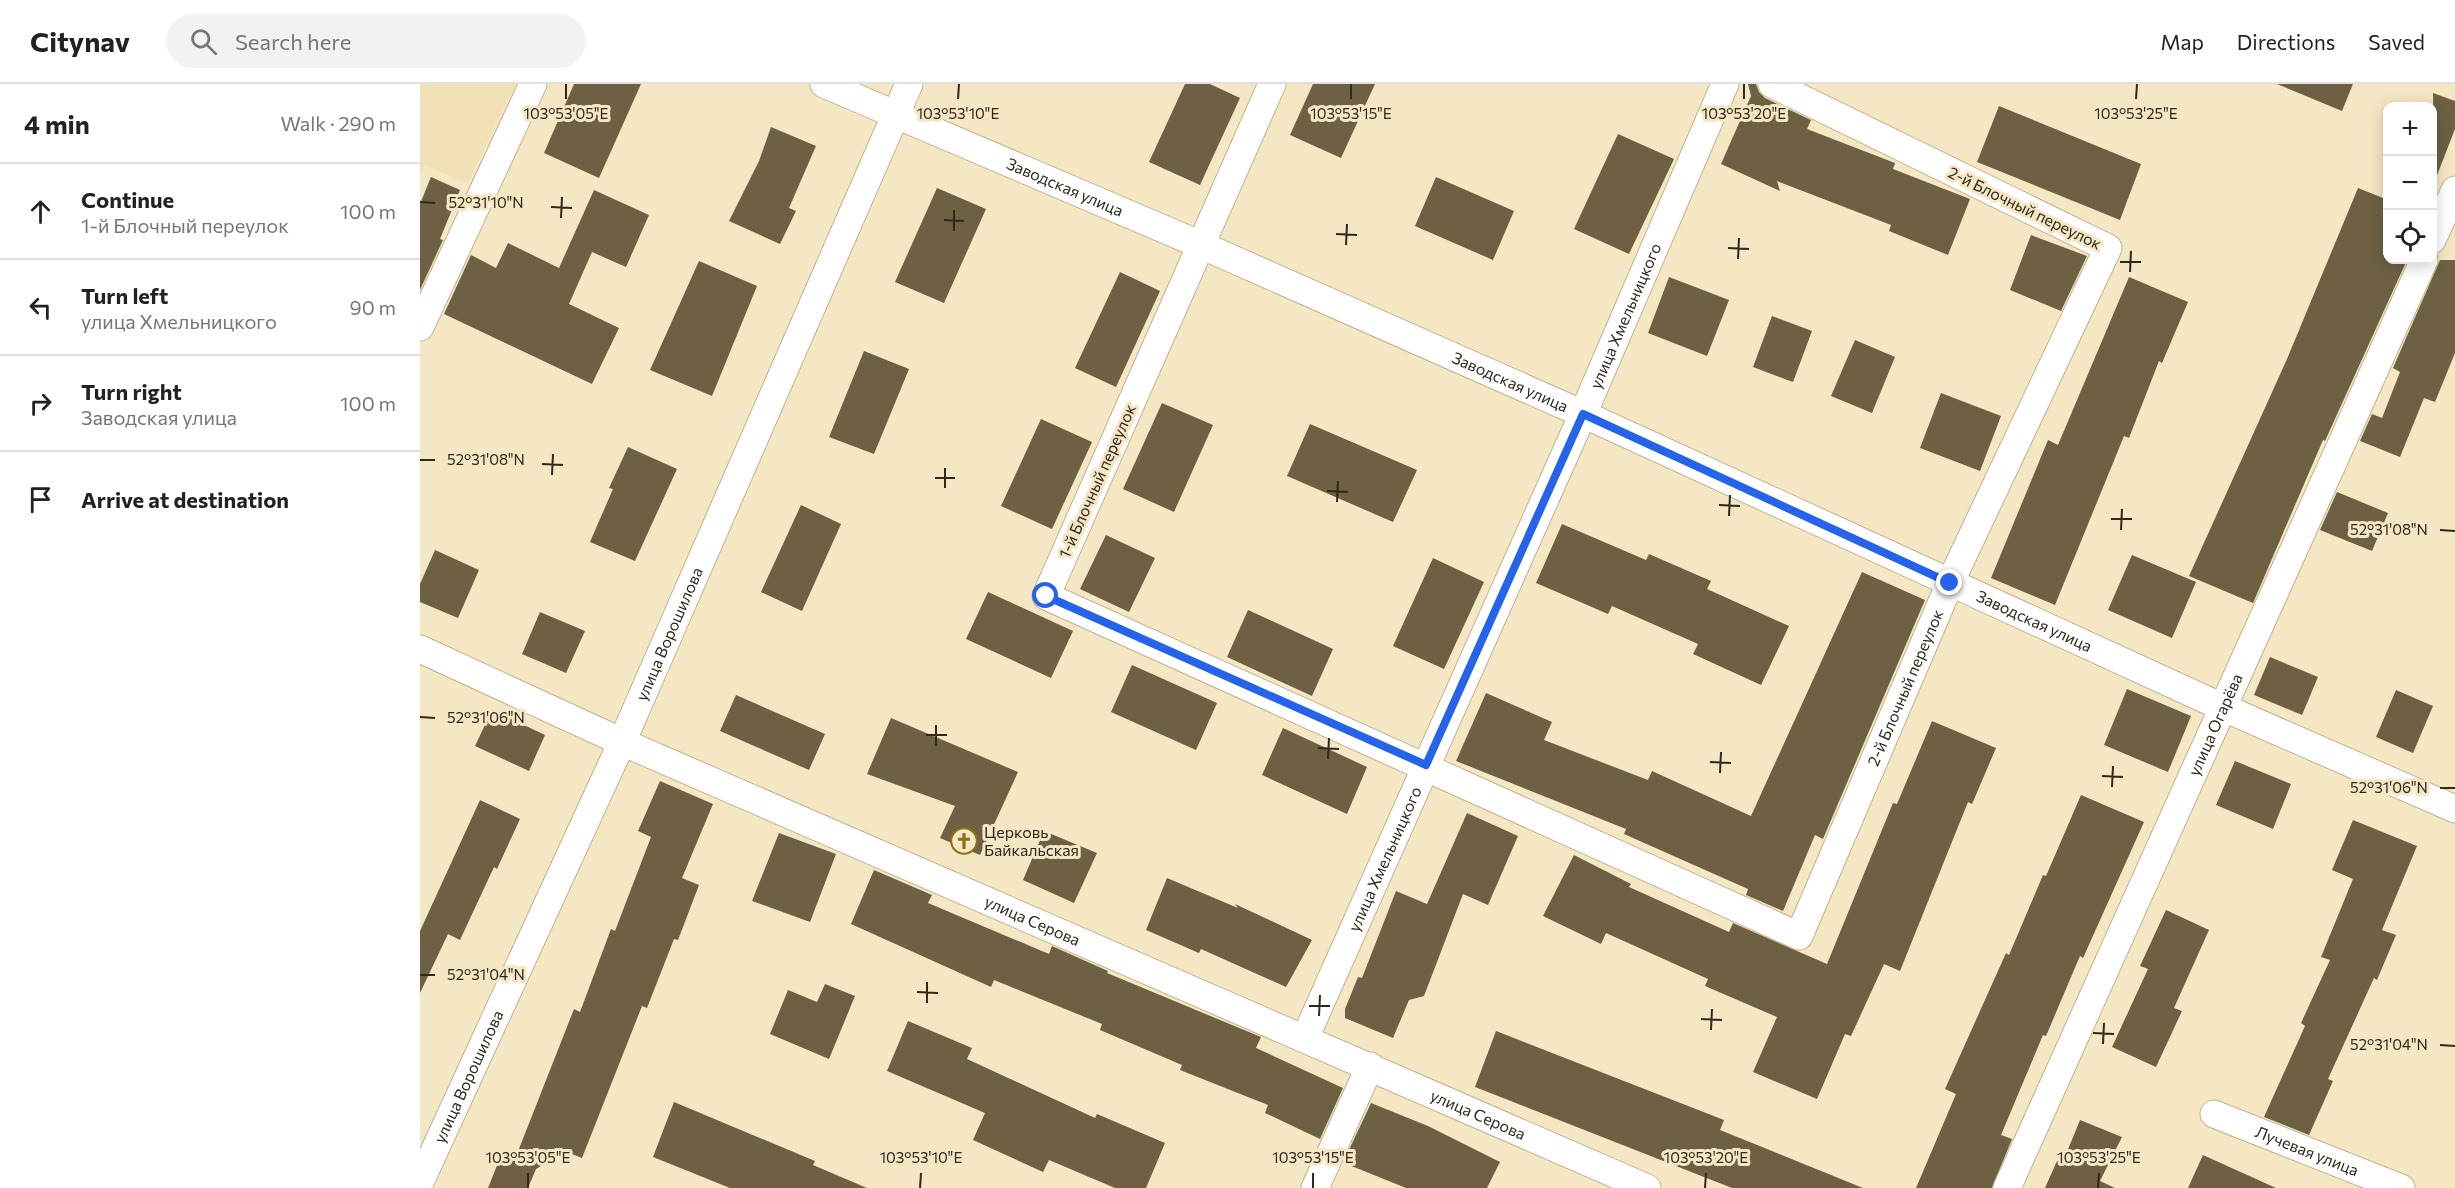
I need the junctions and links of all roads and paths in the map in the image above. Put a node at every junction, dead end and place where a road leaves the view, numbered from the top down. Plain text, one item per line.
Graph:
1 (533, 84) edge
2 (824, 84) edge
3 (909, 84) edge
4 (1272, 84) edge
5 (1725, 84) edge
6 (1772, 84) edge
7 (894, 116) junction
8 (2455, 190) edge
9 (2437, 231) edge
10 (1201, 245) junction
11 (2422, 264) edge
12 (420, 327) edge
13 (1583, 414) junction
14 (1950, 583) junction
15 (420, 649) edge
16 (2222, 707) junction
17 (622, 742) junction
18 (1426, 765) junction
19 (2455, 809) edge
20 (1305, 1038) junction
21 (1370, 1066) junction
22 (2214, 1114) dead end
23 (420, 1182) edge
24 (1315, 1188) edge
25 (1647, 1188) edge
26 (2007, 1188) edge
27 (2401, 1188) edge

1 - 12 street
2 - 7 street, Заводская улица
3 - 7 street, улица Ворошилова
4 - 10 street, 1-й Блочный переулок
5 - 13 street, улица Хмельницкого
6 - 14 street, 2-й Блочный переулок
7 - 10 street, Заводская улица
7 - 17 street, улица Ворошилова
8 - 9 street
10 - 13 street, Заводская улица
10 - 18 street, 1-й Блочный переулок
11 - 16 street, улица Огарёва
13 - 14 street, Заводская улица
13 - 18 street, улица Хмельницкого
14 - 16 street, Заводская улица
14 - 18 street, 2-й Блочный переулок
15 - 17 street, улица Серова
16 - 19 street, Заводская улица
16 - 26 street, улица Огарёва
17 - 20 street, улица Серова
17 - 23 street, улица Ворошилова
18 - 20 street, улица Хмельницкого
20 - 21 street, улица Серова
21 - 24 street
21 - 25 street, улица Серова
22 - 27 street, Лучевая улица

